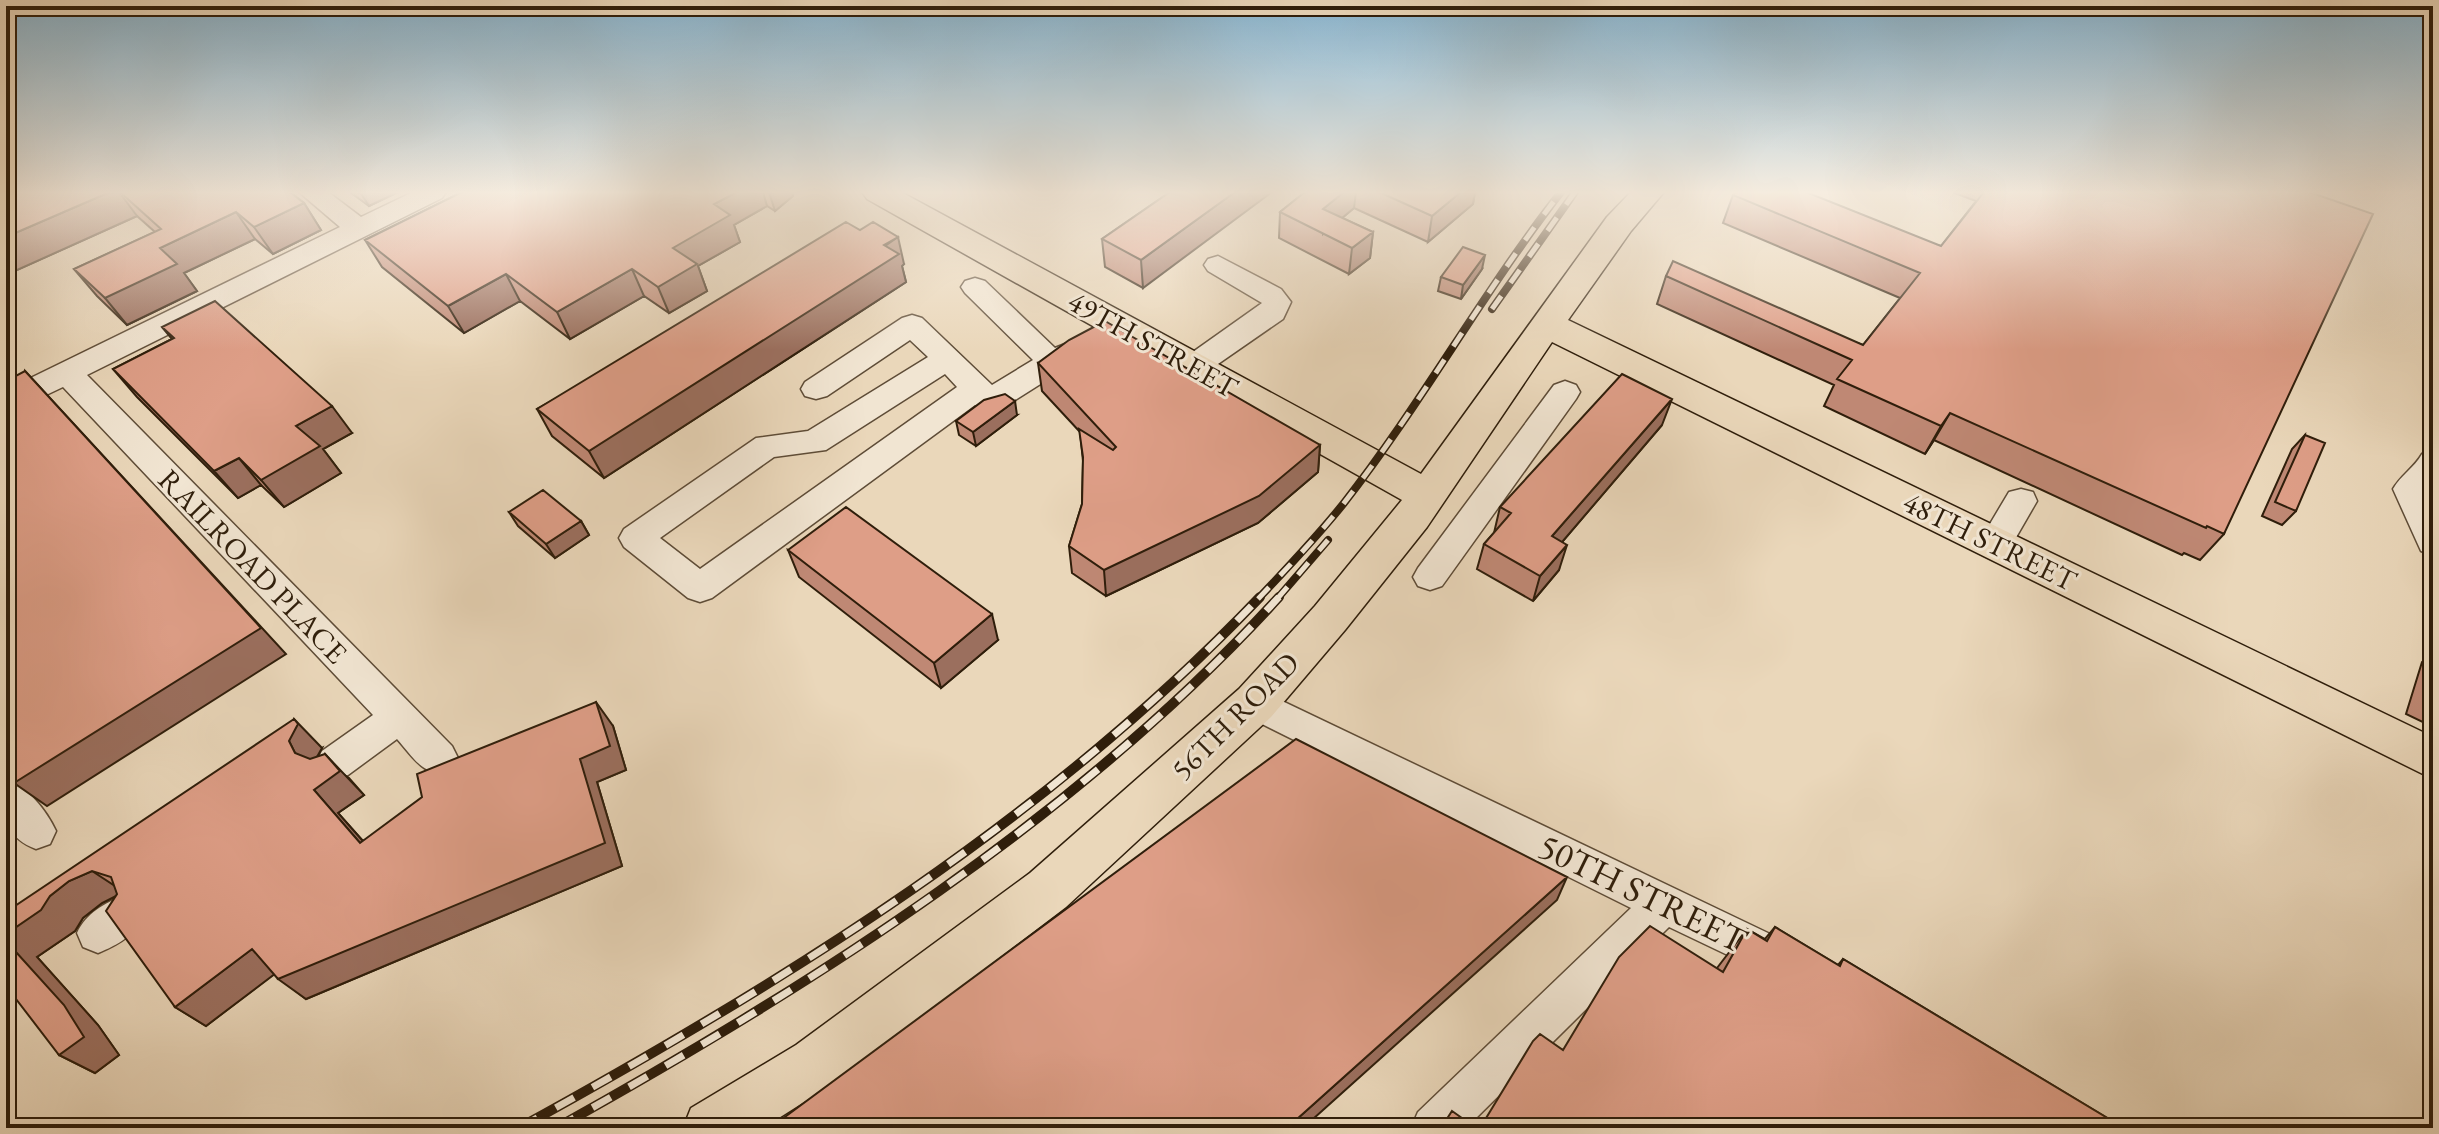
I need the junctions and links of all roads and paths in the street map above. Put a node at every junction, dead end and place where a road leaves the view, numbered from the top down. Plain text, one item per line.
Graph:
1 (324, 245) edge
2 (974, 245) edge
3 (1604, 245) edge
4 (1218, 265) dead end
5 (975, 287) dead end
6 (1546, 324) junction
7 (1120, 326) junction
8 (947, 359) junction
9 (1052, 362) junction
10 (1194, 366) junction
11 (67, 373) junction
12 (977, 388) junction
13 (816, 389) dead end
14 (1565, 392) dead end
15 (6, 403) edge
16 (2433, 462) edge
17 (1428, 496) junction
18 (2021, 501) dead end
19 (2433, 542) edge
20 (1995, 544) junction
21 (1430, 577) dead end
22 (1255, 703) junction
23 (399, 717) junction
24 (439, 758) dead end
25 (2433, 759) edge
26 (335, 763) edge
27 (6, 796) edge
28 (36, 831) dead end
29 (1664, 904) junction
30 (1810, 976) edge
31 (711, 1128) edge
32 (1434, 1128) edge

1 - 11 street
2 - 7 main road, 49TH STREET
3 - 6 main road, 56TH ROAD
4 - 10 street
5 - 9 street
6 - 17 main road, 56TH ROAD
6 - 20 main road, 48TH STREET
7 - 9 street
7 - 10 main road, 49TH STREET
8 - 12 street
8 - 12 street
8 - 13 street
9 - 12 street
10 - 17 main road, 49TH STREET
11 - 15 street
11 - 23 street, RAILROAD PLACE
14 - 21 street
16 - 19 street
17 - 22 main road, 56TH ROAD
18 - 20 street
20 - 25 main road, 48TH STREET
22 - 29 street, 50TH STREET
22 - 31 main road, 56TH ROAD
23 - 24 street, RAILROAD PLACE
23 - 26 street
27 - 28 street
29 - 30 street, 50TH STREET
29 - 32 street

